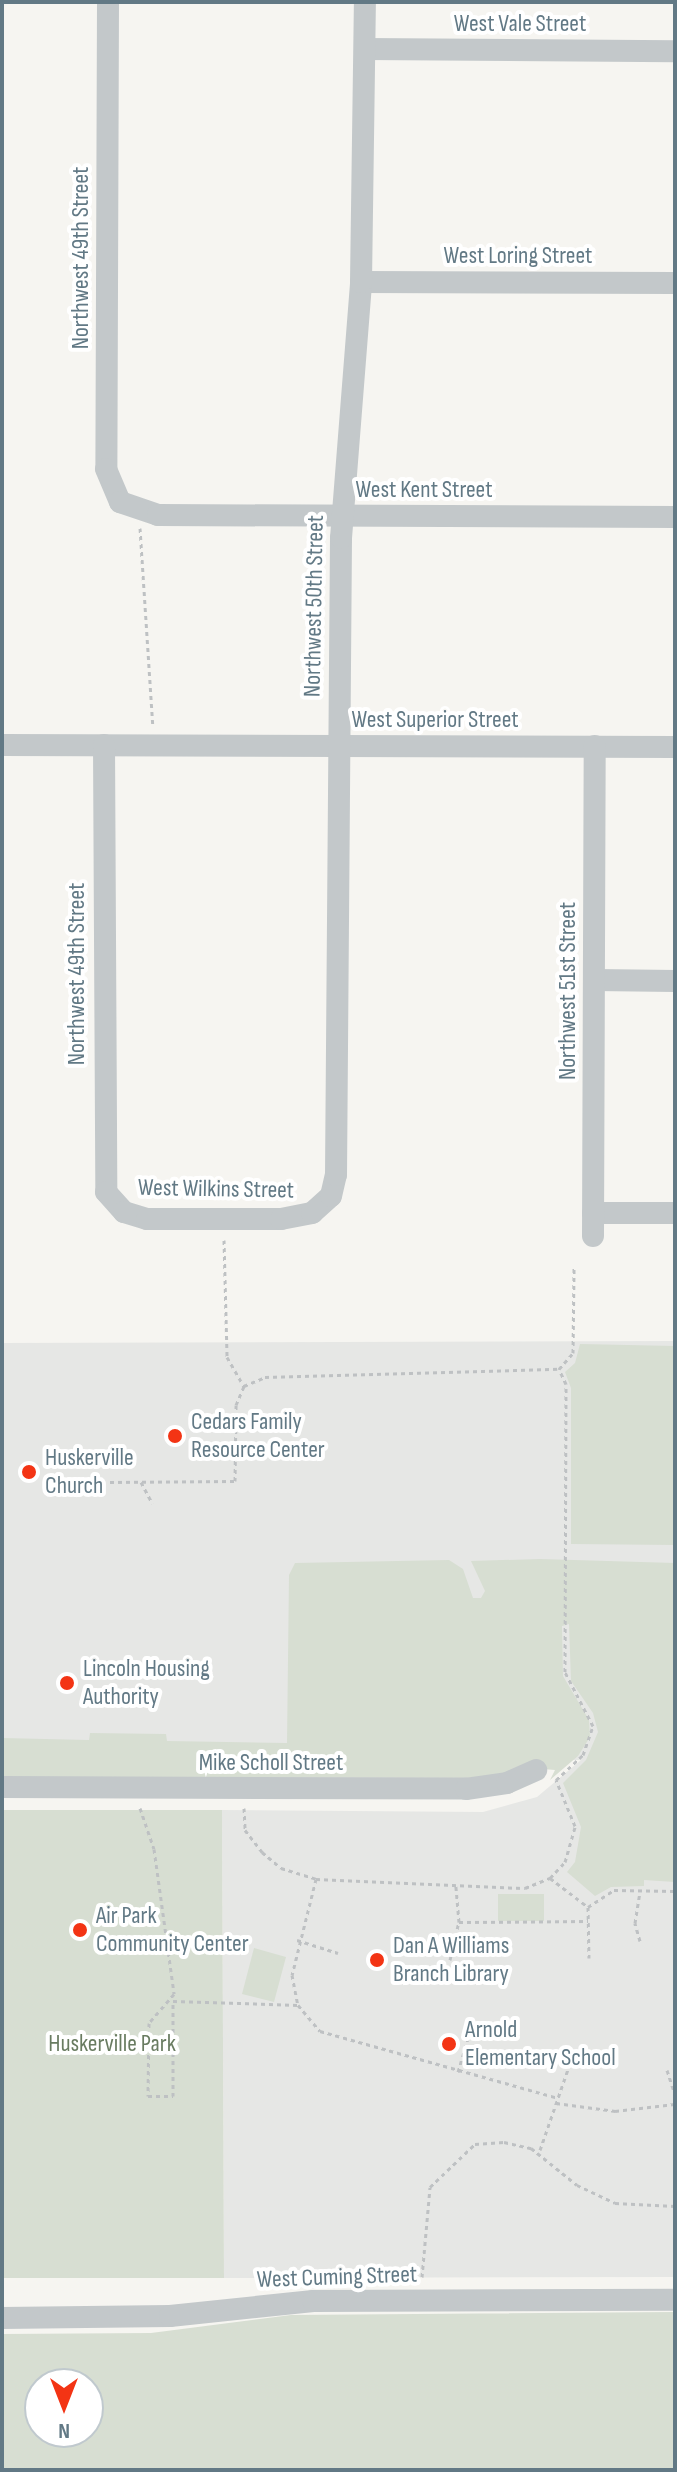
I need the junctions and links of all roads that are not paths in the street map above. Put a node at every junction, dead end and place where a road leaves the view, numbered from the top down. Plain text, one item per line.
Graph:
1 (108, 2) edge
2 (365, 2) edge
3 (365, 49) junction
4 (675, 51) edge
5 (361, 282) junction
6 (675, 283) edge
7 (133, 510) joint
8 (342, 516) junction
9 (675, 517) edge
10 (2, 745) edge
11 (104, 745) junction
12 (338, 746) junction
13 (595, 746) junction
14 (675, 747) edge
15 (595, 980) junction
16 (675, 981) edge
17 (112, 1202) joint
18 (322, 1207) joint
19 (675, 1213) edge
20 (536, 1770) dead end
21 (2, 1787) edge
22 (675, 2300) edge
23 (2, 2318) edge

1 - 7 street, Northwest 49th Street
2 - 3 street, Northwest 50th Street
3 - 4 street, West Vale Street
3 - 5 street, Northwest 50th Street
5 - 6 street, West Loring Street
5 - 8 street, Northwest 50th Street
7 - 8 street, West Kent Street
8 - 9 street, West Kent Street
8 - 12 street, Northwest 50th Street
10 - 11 street, West Superior Street
11 - 12 street, West Superior Street
11 - 17 street, Northwest 49th Street
12 - 13 street, West Superior Street
12 - 18 street, Northwest 50th Street
13 - 14 street, West Superior Street
13 - 15 street, Northwest 51st Street
15 - 16 street
15 - 19 street, Northwest 51st Street
17 - 18 street, West Wilkins Street
20 - 21 street, Mike Scholl Street
22 - 23 street, West Cuming Street

